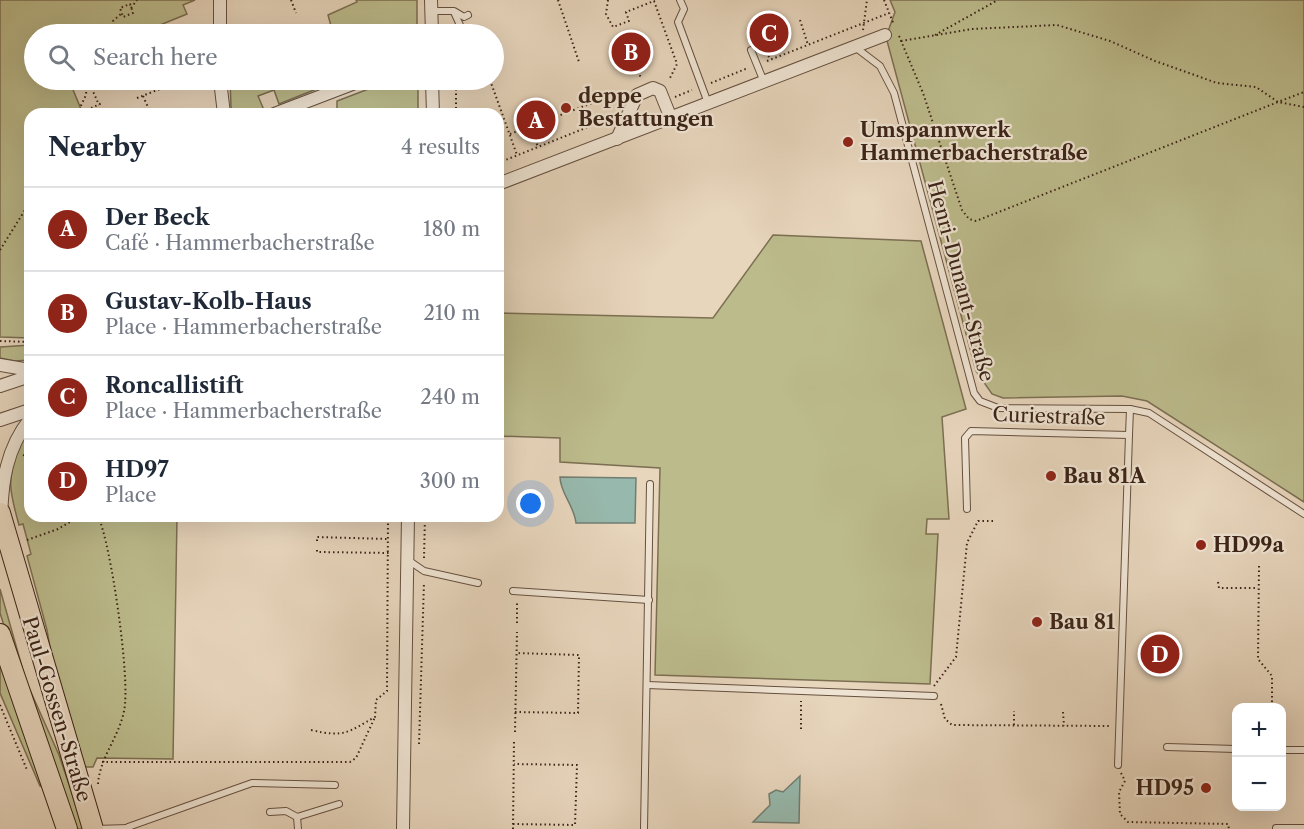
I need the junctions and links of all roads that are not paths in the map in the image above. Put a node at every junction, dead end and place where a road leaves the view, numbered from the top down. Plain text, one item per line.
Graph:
1 (220, 0) edge
2 (680, 0) edge
3 (431, 6) edge
4 (454, 11) junction
5 (468, 15) dead end
6 (220, 24) edge
7 (432, 24) edge
8 (460, 24) edge
9 (885, 35) dead end
10 (855, 47) junction
11 (751, 50) dead end
12 (764, 82) junction
13 (221, 90) edge
14 (337, 90) edge
15 (432, 90) edge
16 (709, 104) junction
17 (223, 108) edge
18 (290, 108) edge
19 (433, 108) edge
20 (670, 116) junction
21 (617, 139) junction
22 (504, 182) edge
23 (0, 365) edge
24 (24, 369) edge
25 (24, 378) edge
26 (0, 386) edge
27 (1130, 409) junction
28 (24, 412) edge
29 (0, 420) edge
30 (24, 427) edge
31 (1129, 435) junction
32 (650, 484) dead end
33 (967, 509) dead end
34 (1304, 513) edge
35 (1, 516) edge
36 (408, 522) edge
37 (408, 559) junction
38 (478, 583) dead end
39 (515, 591) road end
40 (649, 600) junction
41 (0, 634) edge
42 (647, 685) junction
43 (934, 696) road end
44 (1167, 747) dead end
45 (1232, 749) edge
46 (1286, 750) edge
47 (1304, 750) edge
48 (1118, 765) dead end
49 (335, 784) dead end
50 (339, 804) dead end
51 (270, 812) dead end
52 (297, 818) junction
53 (129, 828) edge
54 (1276, 828) edge
55 (1304, 828) edge
56 (68, 829) edge
57 (93, 829) edge
58 (298, 829) edge
59 (403, 829) edge
60 (644, 829) edge

1 - 6 street
2 - 16 lane
3 - 4 lane
3 - 7 street
4 - 5 lane
4 - 8 lane
9 - 10 street
10 - 12 street
10 - 27 lane, Henri-Dunant-Straße
11 - 12 lane
12 - 16 street
13 - 17 street
14 - 18 street
15 - 19 street
16 - 20 street
20 - 21 street
20 - 21 street
21 - 22 street
23 - 24 street
25 - 26 street
27 - 31 lane
27 - 34 lane, Henri-Dunant-Straße
28 - 29 street
30 - 35 street, Paul-Gossen-Straße
31 - 33 lane, Curiestraße
31 - 48 lane, Curiestraße
32 - 40 lane
35 - 57 main road, Paul-Gossen-Straße
36 - 37 street
37 - 38 lane
37 - 59 street
39 - 40 lane
40 - 42 lane
41 - 56 main road, Paul-Gossen-Straße
42 - 43 lane
42 - 60 lane
44 - 45 lane
46 - 47 lane
49 - 53 lane
50 - 52 lane
51 - 52 lane
52 - 58 lane
53 - 57 lane
54 - 55 lane

